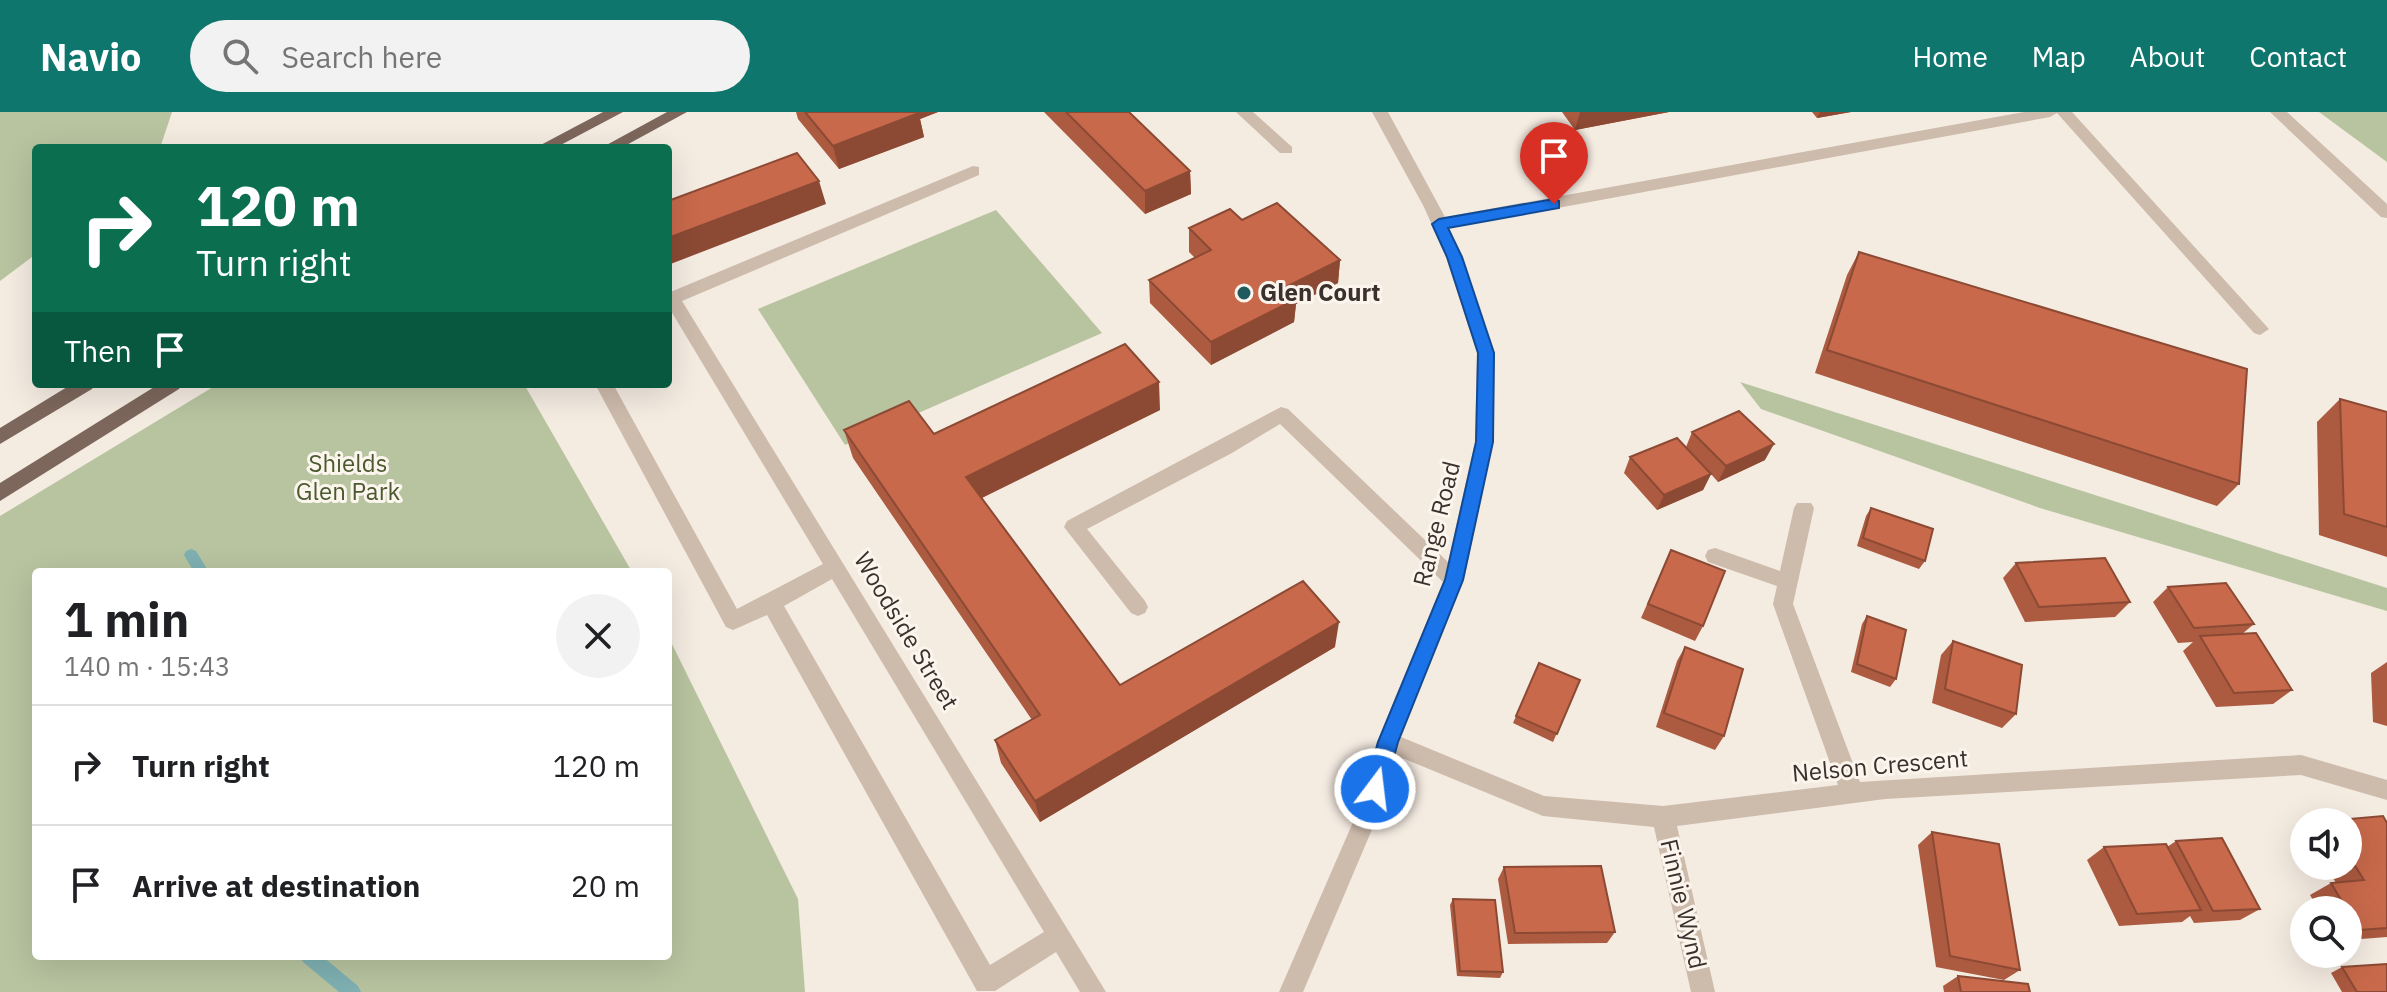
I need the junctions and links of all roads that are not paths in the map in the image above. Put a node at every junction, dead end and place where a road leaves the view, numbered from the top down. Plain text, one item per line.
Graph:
1 (615, 112) edge
2 (679, 112) edge
3 (1244, 112) edge
4 (1380, 112) edge
5 (2050, 112) edge
6 (2064, 112) edge
7 (2278, 112) edge
8 (551, 144) edge
9 (617, 144) edge
10 (1286, 150) dead end
11 (973, 171) dead end
12 (2387, 213) edge
13 (1439, 224) junction
14 (672, 298) edge
15 (672, 302) edge
16 (2260, 329) dead end
17 (80, 388) edge
18 (167, 388) edge
19 (606, 388) edge
20 (0, 437) edge
21 (0, 493) edge
22 (1804, 508) dead end
23 (1715, 556) dead end
24 (836, 567) junction
25 (1454, 580) junction
26 (1788, 582) junction
27 (771, 603) junction
28 (1138, 607) dead end
29 (1388, 742) junction
30 (2387, 790) edge
31 (1852, 792) junction
32 (1663, 817) junction
33 (1060, 936) junction
34 (1094, 992) edge
35 (1291, 992) edge
36 (1703, 992) edge

1 - 8 main road
2 - 9 main road
3 - 10 street
4 - 13 street, Range Road
5 - 13 street
6 - 16 street
7 - 12 street
11 - 14 street, Woodside Street
13 - 25 street, Range Road
15 - 24 street, Woodside Street
17 - 20 main road
18 - 21 main road
19 - 27 street
22 - 26 street
23 - 26 street
24 - 27 street
24 - 33 street, Woodside Street
25 - 28 street
25 - 29 street, Range Road
26 - 31 street
27 - 33 street
29 - 32 street, Nelson Crescent
29 - 35 street, Range Road
30 - 31 street, Nelson Crescent
31 - 32 street, Nelson Crescent
32 - 36 street, Finnie Wynd
33 - 34 street, Woodside Street

